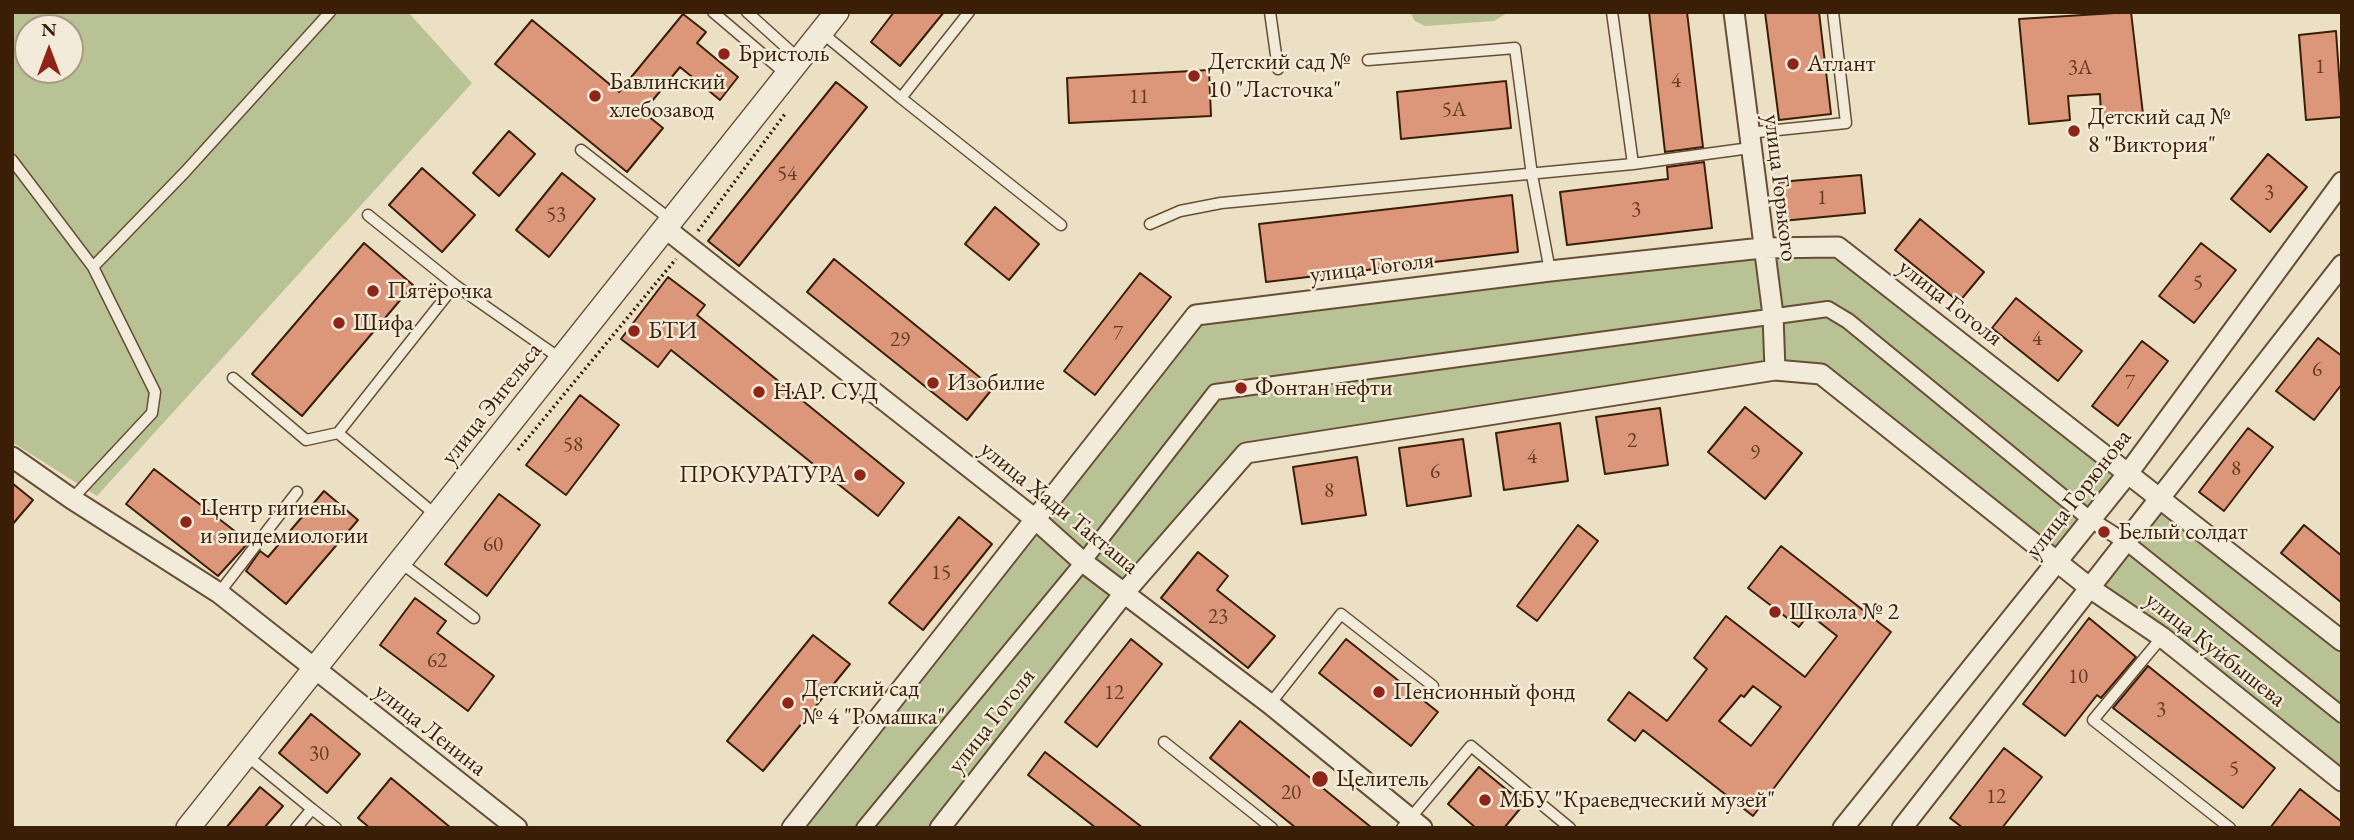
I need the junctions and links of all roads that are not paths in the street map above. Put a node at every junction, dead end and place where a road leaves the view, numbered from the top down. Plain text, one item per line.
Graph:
1 (330, 12) edge
2 (713, 12) edge
3 (747, 12) edge
4 (837, 12) edge
5 (969, 12) edge
6 (1270, 12) edge
7 (1612, 12) edge
8 (1734, 12) edge
9 (1833, 12) edge
10 (821, 32) junction
11 (1368, 60) dead end
12 (792, 67) junction
13 (1278, 69) dead end
14 (901, 98) junction
15 (1749, 141) junction
16 (581, 150) dead end
17 (12, 160) edge
18 (1633, 164) junction
19 (1532, 176) junction
20 (2342, 182) edge
21 (369, 215) dead end
22 (668, 224) junction
23 (1150, 224) dead end
24 (1061, 225) dead end
25 (1762, 248) junction
26 (2342, 265) edge
27 (93, 267) junction
28 (1549, 271) junction
29 (455, 285) junction
30 (1773, 315) junction
31 (561, 359) junction
32 (1775, 370) junction
33 (233, 378) dead end
34 (338, 433) junction
35 (12, 457) edge
36 (2129, 472) junction
37 (297, 492) dead end
38 (2161, 498) junction
39 (72, 499) junction
40 (437, 516) junction
41 (1035, 519) junction
42 (2091, 520) junction
43 (2126, 542) junction
44 (2057, 561) junction
45 (400, 562) junction
46 (1083, 562) junction
47 (2090, 587) junction
48 (1125, 592) junction
49 (219, 593) junction
50 (474, 618) dead end
51 (2162, 637) junction
52 (2342, 640) edge
53 (314, 669) junction
54 (1433, 686) dead end
55 (1270, 704) junction
56 (2342, 715) edge
57 (1164, 742) dead end
58 (245, 755) junction
59 (2342, 781) edge
60 (312, 809) junction
61 (1411, 825) edge
62 (188, 828) edge
63 (296, 828) edge
64 (336, 828) edge
65 (517, 828) edge
66 (792, 828) edge
67 (864, 828) edge
68 (940, 828) edge
69 (1272, 828) edge
70 (1570, 828) edge
71 (1843, 828) edge
72 (1902, 828) edge
73 (2230, 828) edge

1 - 27 lane
2 - 12 lane
3 - 12 lane
4 - 10 street, улица Энгельса
5 - 14 lane
6 - 13 lane
7 - 18 lane
8 - 15 street, улица Горького
9 - 15 lane
10 - 12 street, улица Энгельса
10 - 14 lane
11 - 19 lane
12 - 22 street, улица Энгельса
14 - 24 lane
15 - 18 lane
15 - 25 street, улица Горького
16 - 22 lane
17 - 27 lane
18 - 19 lane
19 - 23 lane
19 - 28 lane
20 - 36 street, улица Горюнова
21 - 29 lane
22 - 31 street, улица Энгельса
22 - 41 street, улица Хади Такташа
25 - 28 street, улица Гоголя
25 - 30 street, улица Горького
25 - 36 street, улица Гоголя
26 - 38 street
27 - 39 lane
28 - 41 street, улица Гоголя
29 - 31 lane
29 - 34 lane
30 - 32 street, улица Горького
30 - 42 street
30 - 46 street
31 - 40 street, улица Энгельса
32 - 44 street, улица Гоголя
32 - 48 street, улица Гоголя
33 - 34 lane
34 - 40 lane
35 - 39 street, улица Ленина
36 - 38 street
36 - 42 street, улица Горюнова
37 - 49 lane
38 - 43 street
38 - 52 street
39 - 49 street, улица Ленина
40 - 45 street, улица Энгельса
41 - 46 street, улица Хади Такташа
41 - 66 street, улица Гоголя
42 - 43 street
42 - 44 street, улица Горюнова
43 - 47 street
43 - 56 street
44 - 47 street, улица Куйбышева
44 - 71 street, улица Горюнова
45 - 50 lane
45 - 53 street, улица Энгельса
46 - 48 street, улица Хади Такташа
46 - 67 street
47 - 51 street, улица Куйбышева
47 - 72 street
48 - 55 street, улица Хади Такташа
48 - 68 street, улица Гоголя
49 - 53 street, улица Ленина
51 - 59 street, улица Куйбышева
51 - 73 lane
53 - 58 street, улица Энгельса
53 - 65 street, улица Ленина
54 - 55 lane
55 - 61 street, улица Хади Такташа
57 - 69 lane
58 - 60 lane
58 - 62 street, улица Энгельса
60 - 63 lane
60 - 64 lane
61 - 70 lane

